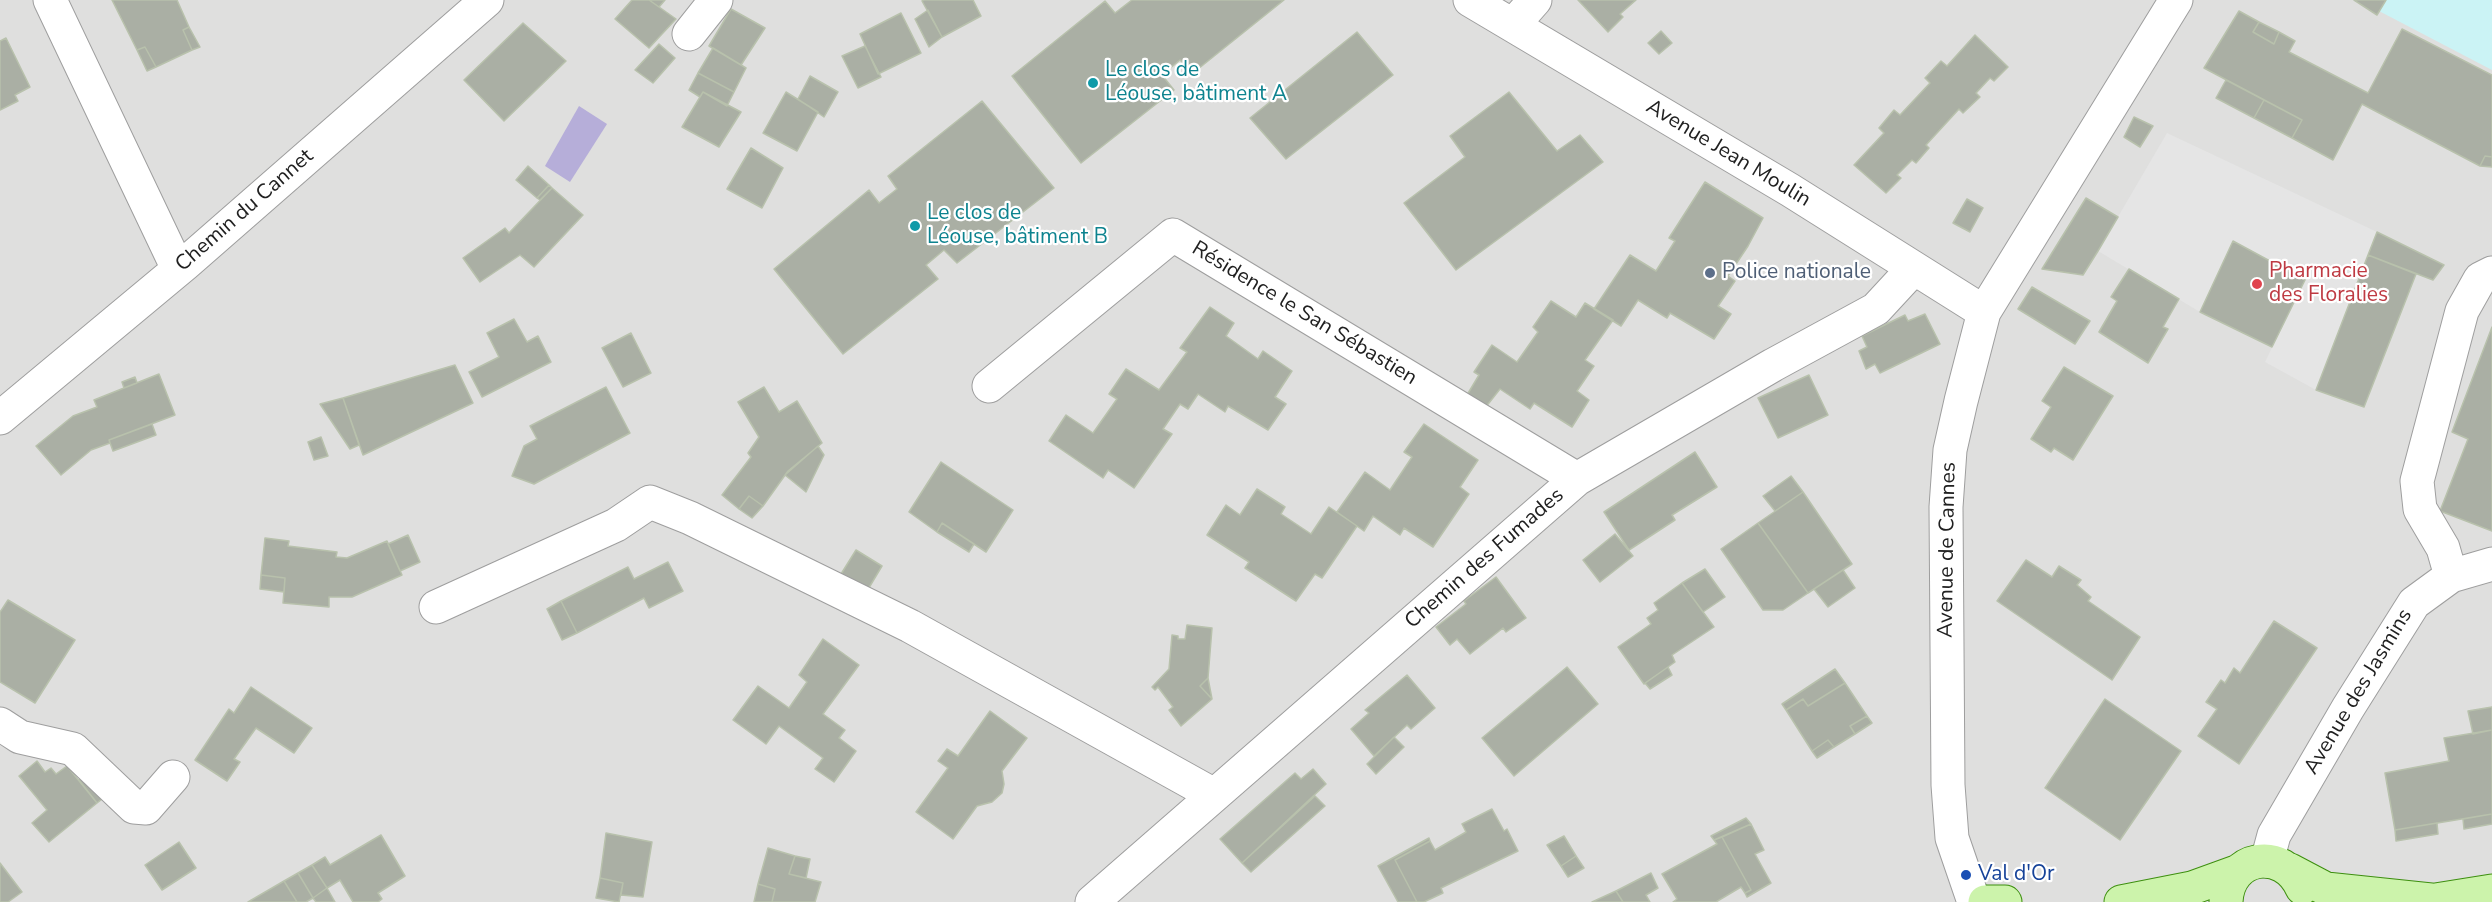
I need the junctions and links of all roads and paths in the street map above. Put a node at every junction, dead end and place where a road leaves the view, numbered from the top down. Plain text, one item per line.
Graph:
1 (50, 0) edge
2 (716, 0) edge
3 (1470, 0) edge
4 (1535, 0) edge
5 (2176, 0) edge
6 (478, 3) edge
7 (1513, 25) junction
8 (689, 34) dead end
9 (1913, 268) junction
10 (178, 269) junction
11 (2492, 273) edge
12 (1984, 312) junction
13 (989, 386) dead end
14 (0, 418) edge
15 (1577, 479) junction
16 (2492, 564) edge
17 (2451, 576) junction
18 (436, 608) dead end
19 (0, 724) edge
20 (173, 777) dead end
21 (1214, 795) junction
22 (2265, 867) junction
23 (2492, 891) edge
24 (2427, 901) edge
25 (1092, 902) edge
26 (1974, 902) edge
27 (1985, 902) edge
28 (2005, 902) edge
29 (2121, 902) edge
30 (2226, 902) edge
31 (2303, 902) edge

1 - 10 street
2 - 8 street
3 - 7 street, Avenue Jean Moulin
4 - 7 street
5 - 12 street, Avenue de Cannes
6 - 10 street, Chemin du Cannet
7 - 9 street, Avenue Jean Moulin
9 - 12 street, Avenue Jean Moulin
9 - 15 street, Chemin des Fumades
10 - 14 street, Chemin du Cannet
11 - 17 street
12 - 26 street, Avenue de Cannes
13 - 15 street, Résidence le San Sébastien
15 - 21 street, Chemin des Fumades
16 - 17 street, Avenue des Jasmins
17 - 22 street, Avenue des Jasmins
18 - 21 street
19 - 20 street
21 - 25 street, Chemin des Fumades
22 - 24 main road
22 - 29 main road
22 - 30 main road
22 - 31 main road
23 - 24 main road
27 - 28 main road

